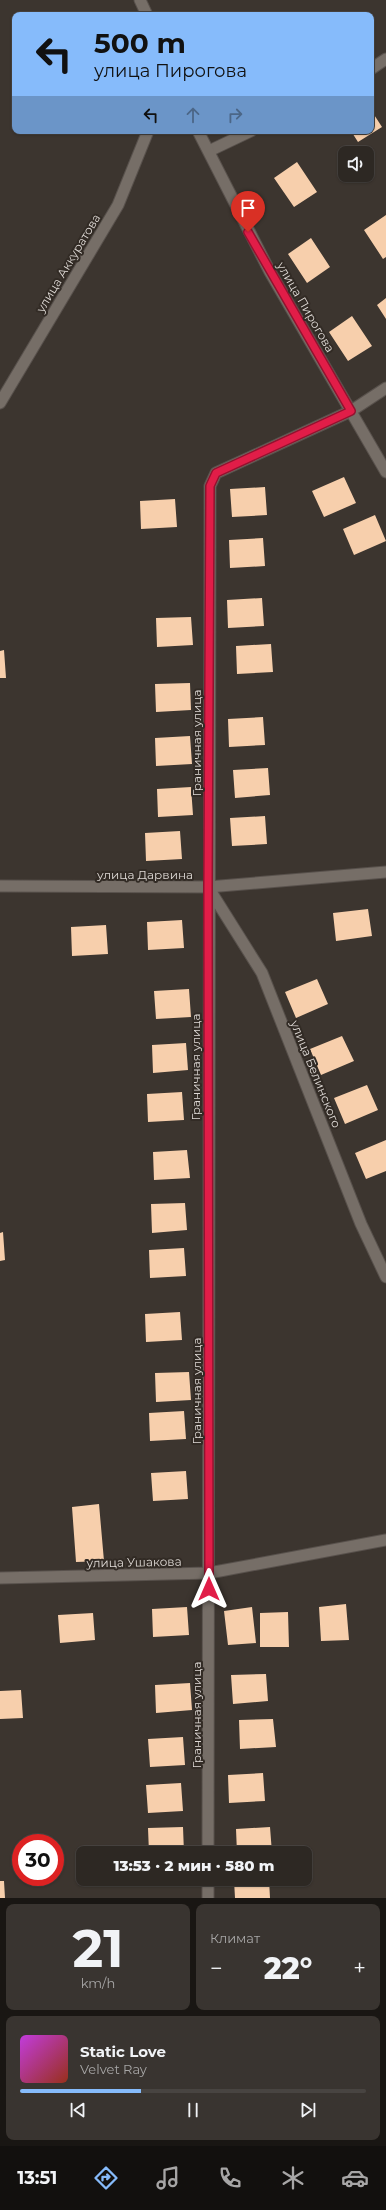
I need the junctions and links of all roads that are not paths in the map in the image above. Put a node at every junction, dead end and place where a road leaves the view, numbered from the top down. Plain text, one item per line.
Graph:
1 (140, 0) edge
2 (145, 12) edge
3 (386, 59) edge
4 (374, 67) edge
5 (147, 134) edge
6 (200, 134) edge
7 (245, 134) edge
8 (209, 151) junction
9 (386, 388) edge
10 (1, 399) edge
11 (351, 411) junction
12 (386, 472) edge
13 (386, 872) edge
14 (0, 886) edge
15 (208, 887) junction
16 (386, 1278) edge
17 (386, 1540) edge
18 (209, 1573) junction
19 (0, 1578) edge
20 (208, 1846) edge
21 (208, 1886) edge
22 (208, 1898) edge

1 - 2 street
3 - 4 street
5 - 10 street, улица Аккуратова
6 - 8 street, улица Пирогова
7 - 8 street
8 - 11 street, улица Пирогова
9 - 11 street, Граничная улица
11 - 12 street, улица Пирогова
11 - 15 street, Граничная улица
13 - 15 street, улица Дарвина
14 - 15 street, улица Дарвина
15 - 16 street, улица Белинского
15 - 18 street, Граничная улица
17 - 18 street, улица Ушакова
18 - 19 street, улица Ушакова
18 - 20 street, Граничная улица
21 - 22 street

